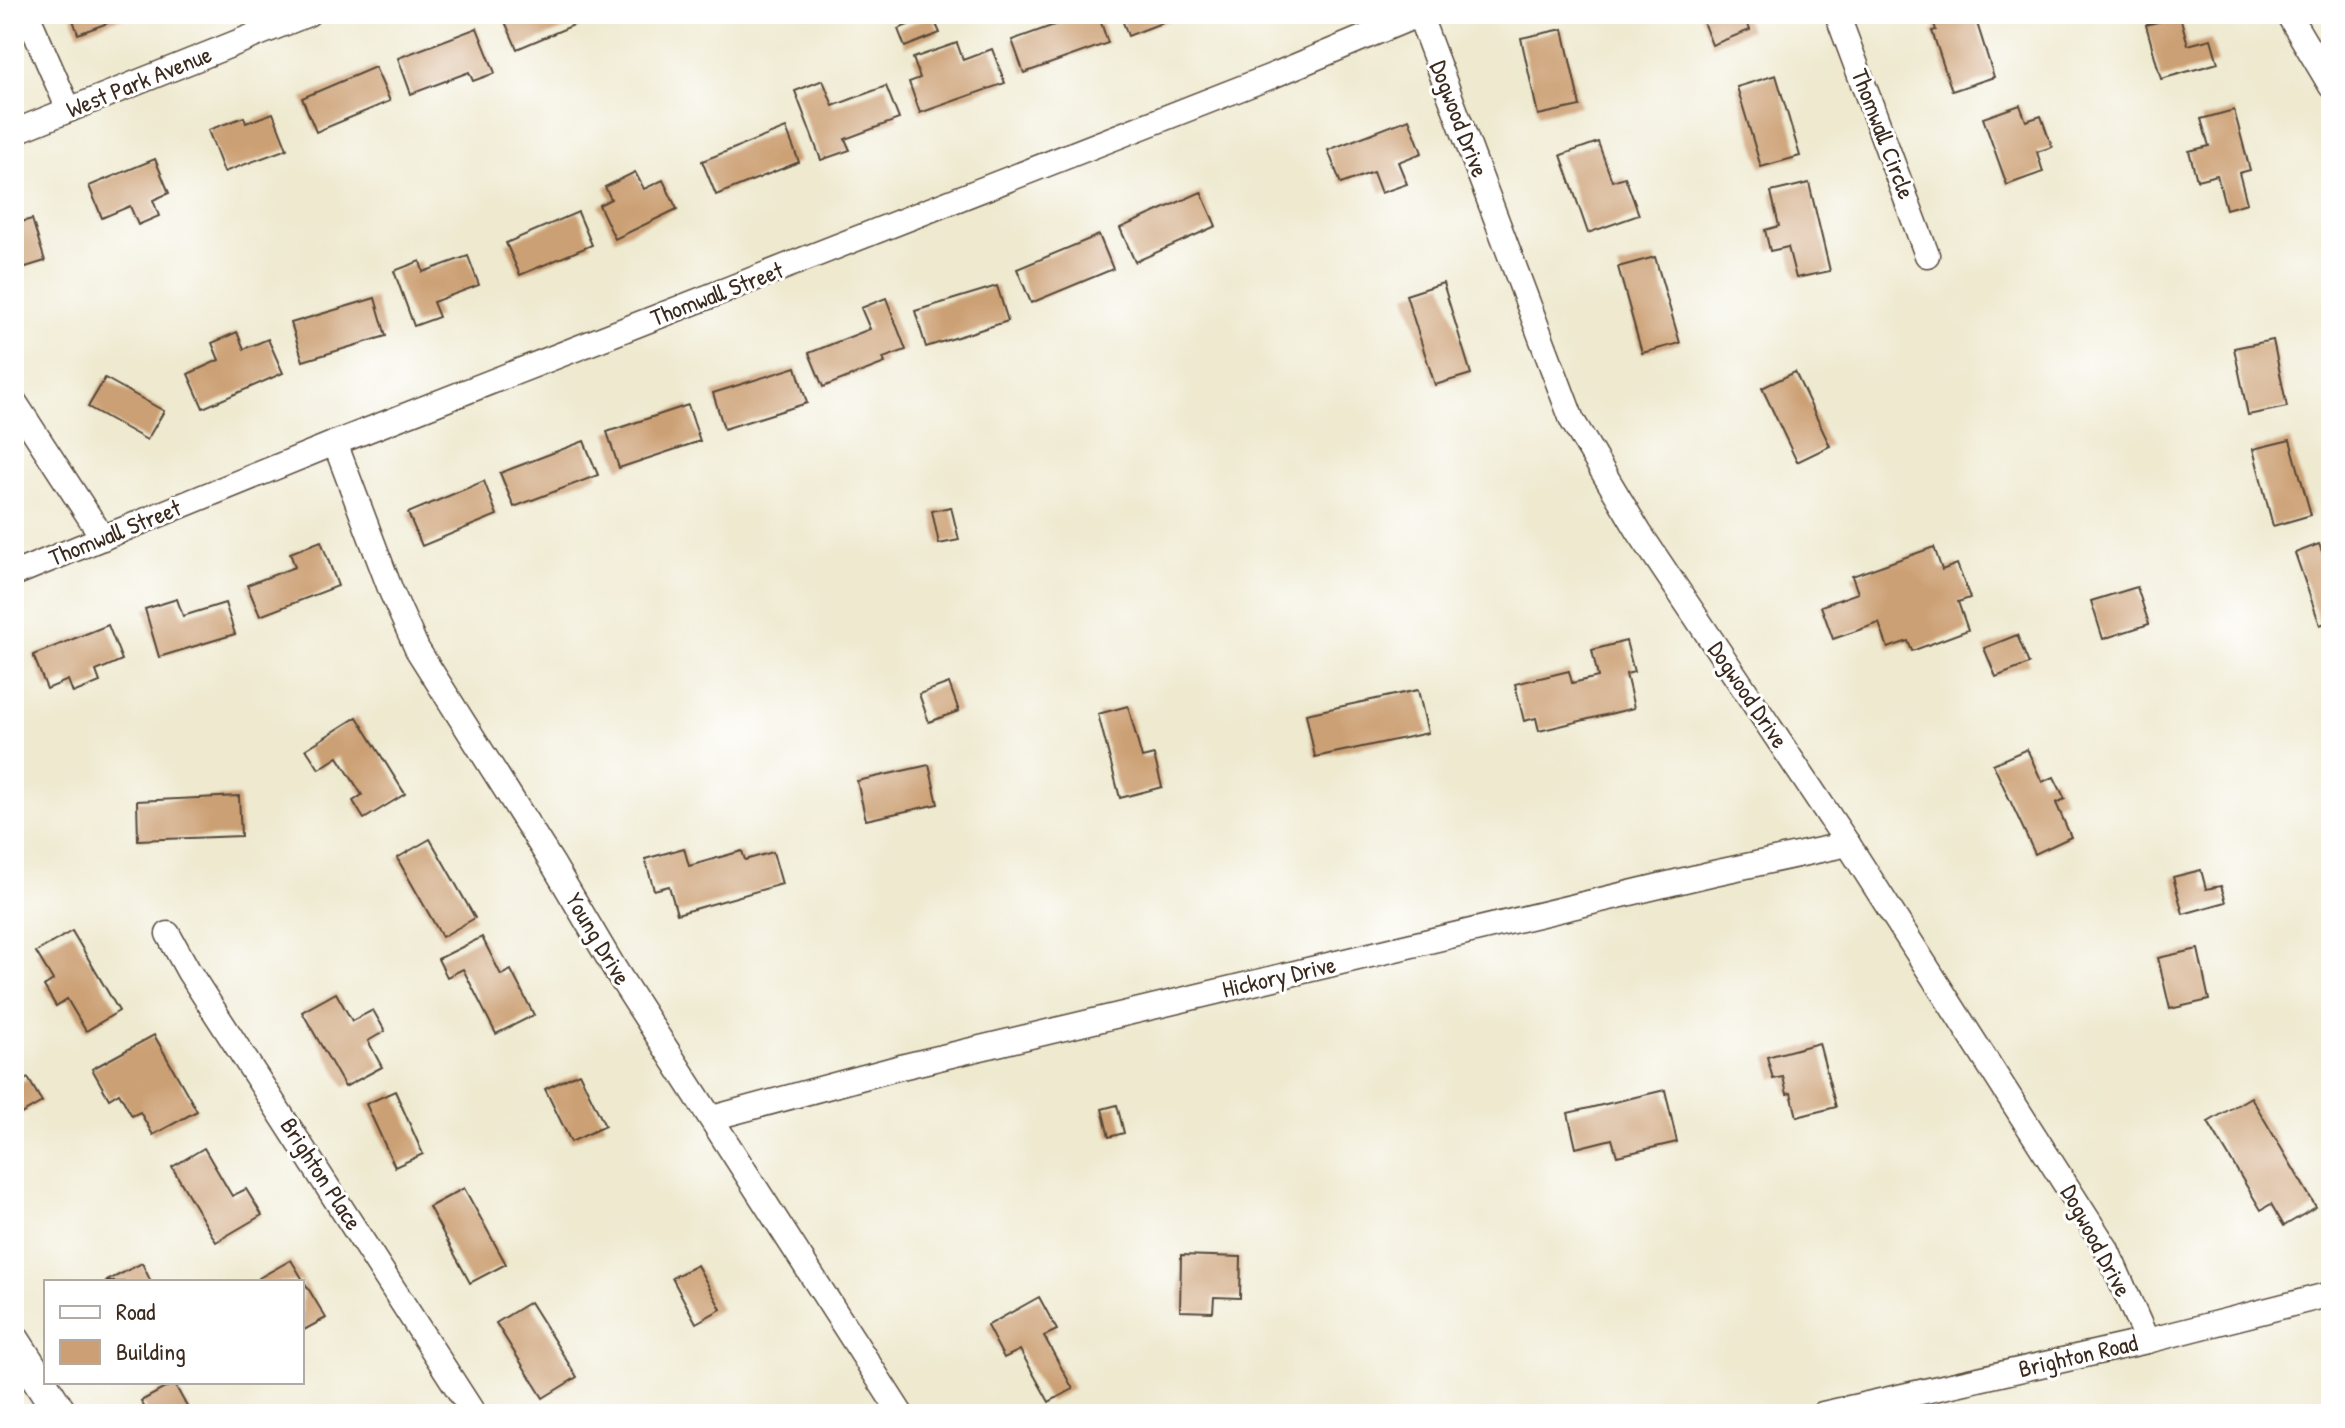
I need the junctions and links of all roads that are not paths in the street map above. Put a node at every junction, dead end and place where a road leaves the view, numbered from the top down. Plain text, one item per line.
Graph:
1 (27, 14) edge
2 (308, 14) edge
3 (1419, 14) edge
4 (1837, 14) edge
5 (2288, 14) edge
6 (2331, 86) edge
7 (69, 110) junction
8 (14, 132) edge
9 (1927, 255) dead end
10 (14, 401) edge
11 (335, 443) junction
12 (103, 538) junction
13 (14, 574) edge
14 (1848, 844) junction
15 (168, 934) dead end
16 (712, 1118) junction
17 (2331, 1294) edge
18 (14, 1341) edge
19 (2147, 1341) junction
20 (61, 1414) edge
21 (474, 1414) edge
22 (901, 1414) edge
23 (1823, 1414) edge

1 - 7 street
2 - 7 street, West Park Avenue
3 - 11 street, Thomwall Street
3 - 14 street, Dogwood Drive
4 - 9 street, Thomwall Circle
5 - 6 street
7 - 8 street, West Park Avenue
10 - 12 street
11 - 12 street, Thomwall Street
11 - 16 street, Young Drive
12 - 13 street, Thomwall Street
14 - 16 street, Hickory Drive
14 - 19 street, Dogwood Drive
15 - 21 street, Brighton Place
16 - 22 street, Young Drive
17 - 19 street, Brighton Road
18 - 20 main road
19 - 23 street, Brighton Road

